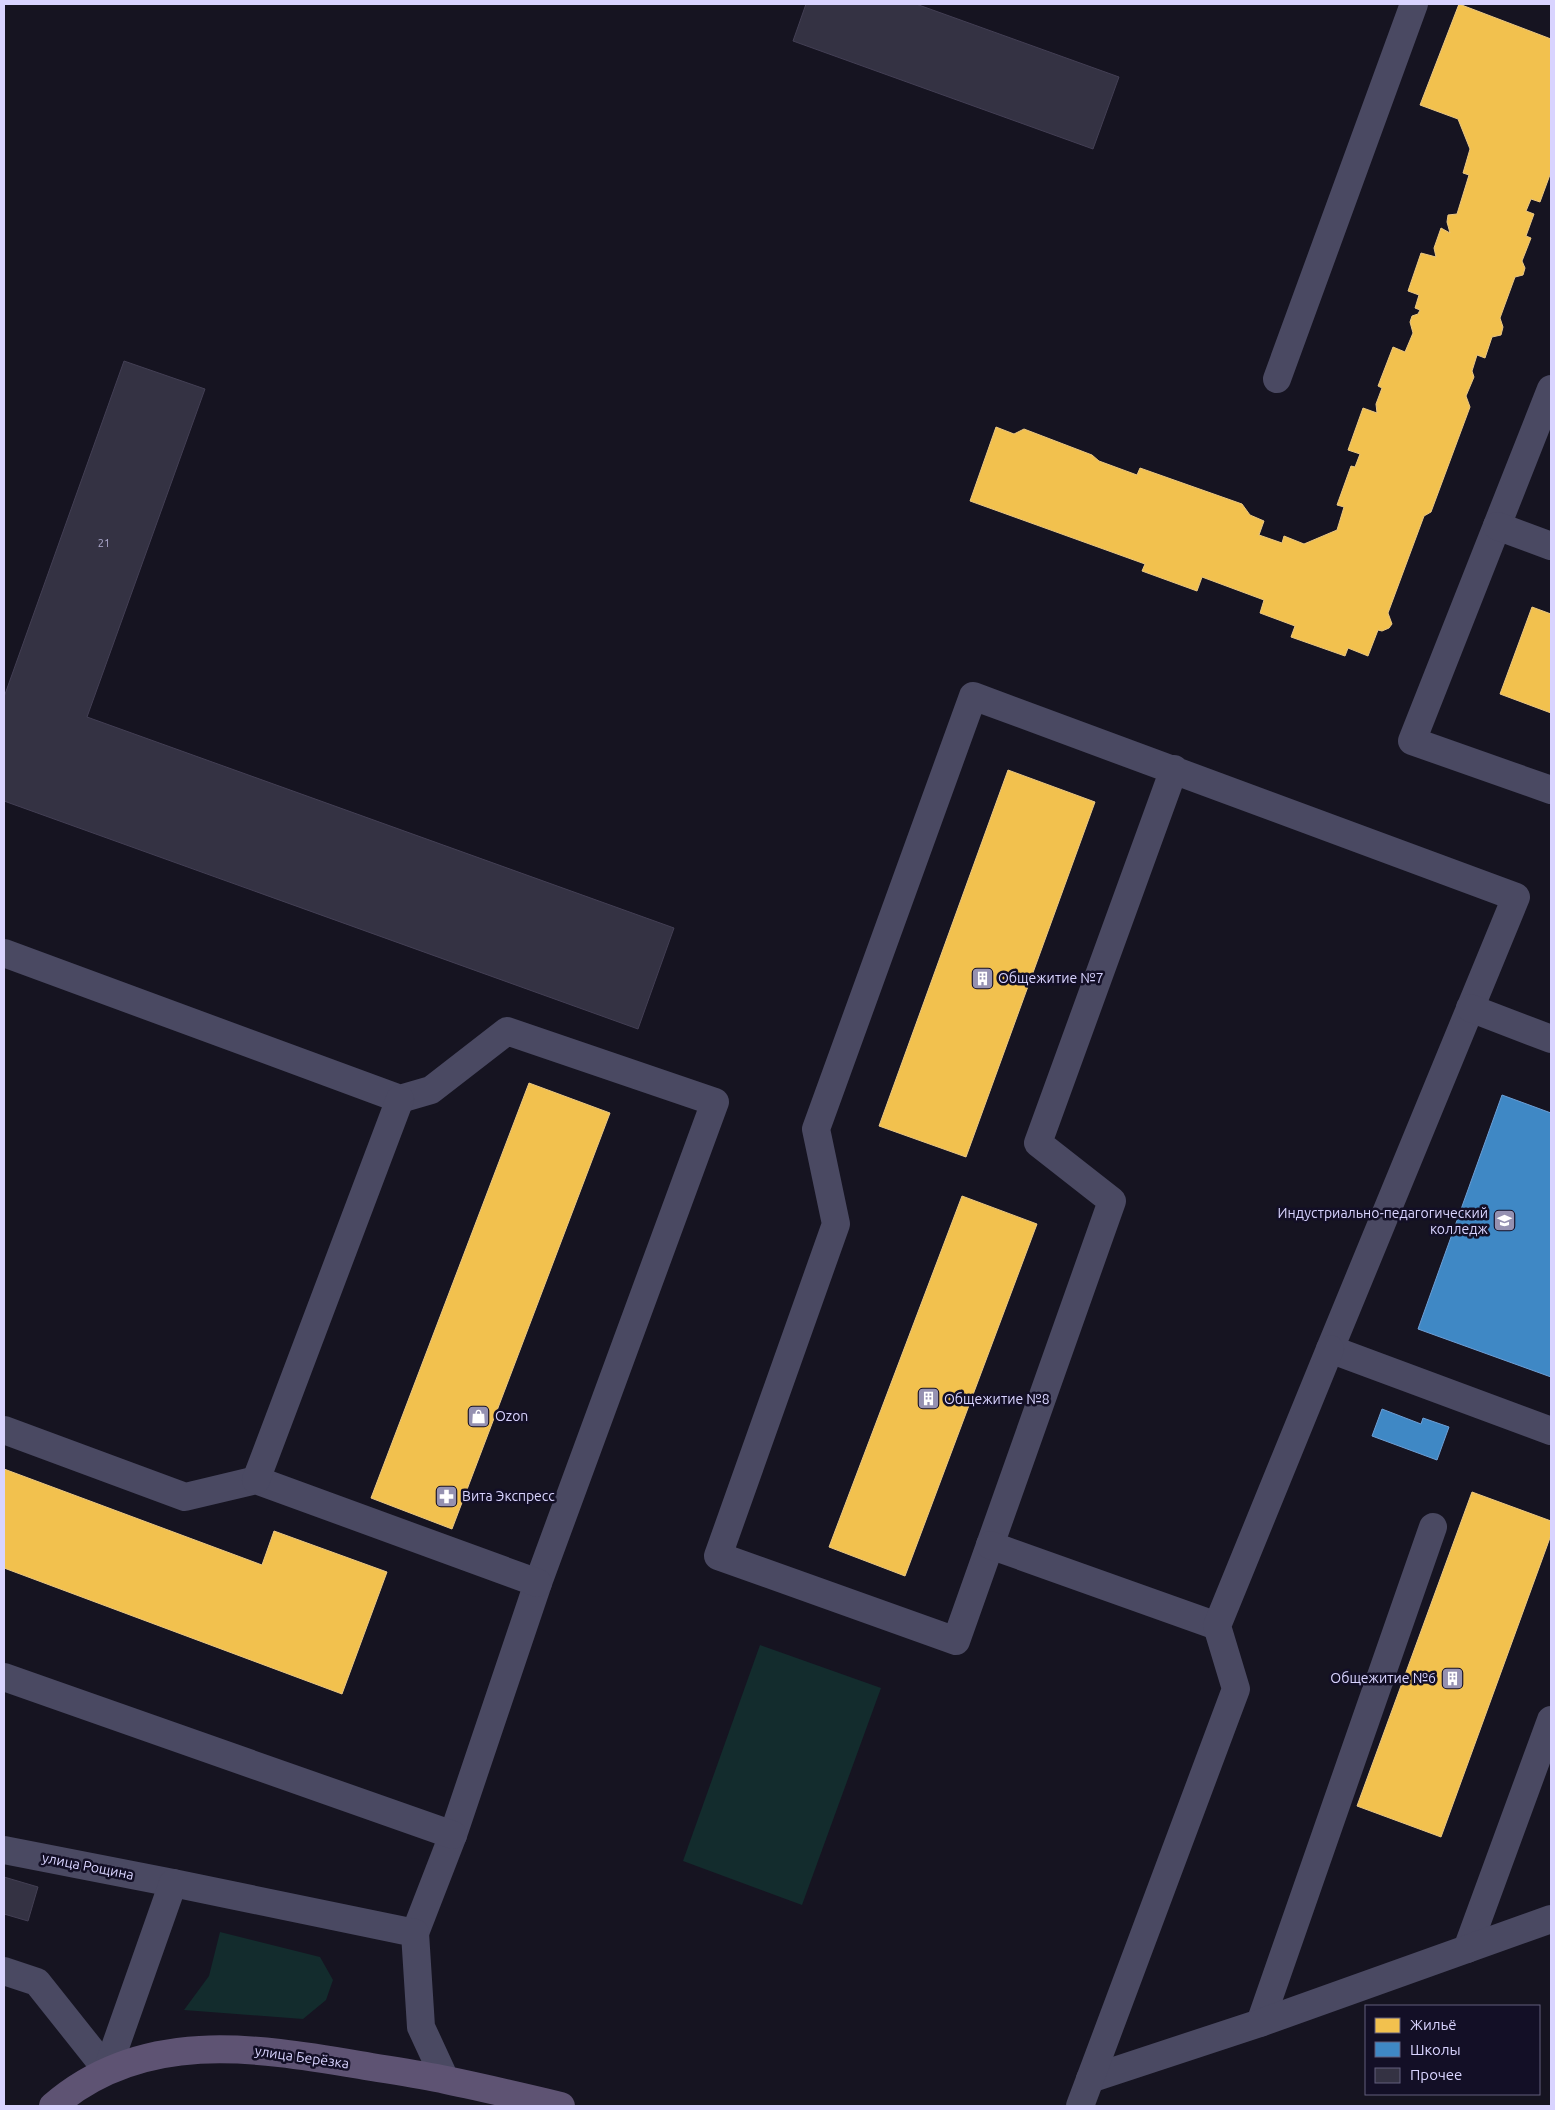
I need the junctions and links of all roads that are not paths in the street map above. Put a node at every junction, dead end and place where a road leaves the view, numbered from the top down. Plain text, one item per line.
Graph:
1 (1414, 4) edge
2 (1278, 379) dead end
3 (1551, 389) edge
4 (1497, 526) junction
5 (1551, 546) edge
6 (1174, 769) junction
7 (1551, 790) edge
8 (4, 953) edge
9 (1470, 1008) junction
10 (1551, 1039) edge
11 (400, 1098) junction
12 (1330, 1349) junction
13 (4, 1430) edge
14 (1551, 1431) edge
15 (256, 1480) junction
16 (1433, 1527) dead end
17 (990, 1545) junction
18 (538, 1583) junction
19 (1217, 1626) junction
20 (4, 1677) edge
21 (1551, 1720) edge
22 (453, 1835) junction
23 (4, 1850) edge
24 (173, 1883) junction
25 (1551, 1919) edge
26 (415, 1934) junction
27 (1467, 1950) junction
28 (4, 1971) edge
29 (1260, 2023) junction
30 (107, 2070) junction
31 (445, 2079) junction
32 (1090, 2079) junction
33 (53, 2106) edge
34 (561, 2106) edge
35 (1080, 2106) edge

1 - 2 street
3 - 4 street
4 - 5 street
4 - 7 street
6 - 9 street
6 - 17 street
6 - 17 street
8 - 11 street
9 - 10 street
9 - 12 street
11 - 15 street
11 - 18 street
12 - 14 street
12 - 19 street
13 - 15 street
15 - 18 street
16 - 29 street
17 - 19 street
18 - 22 street
19 - 32 street
20 - 22 street
21 - 27 street
22 - 26 street
23 - 24 street, улица Рощина
24 - 26 street, улица Рощина
24 - 30 street
25 - 27 street
26 - 31 street
27 - 29 street
28 - 30 street
29 - 32 street
30 - 31 main road, улица Берёзка
30 - 33 main road, улица Берёзка
31 - 34 main road, улица Берёзка
32 - 35 street

